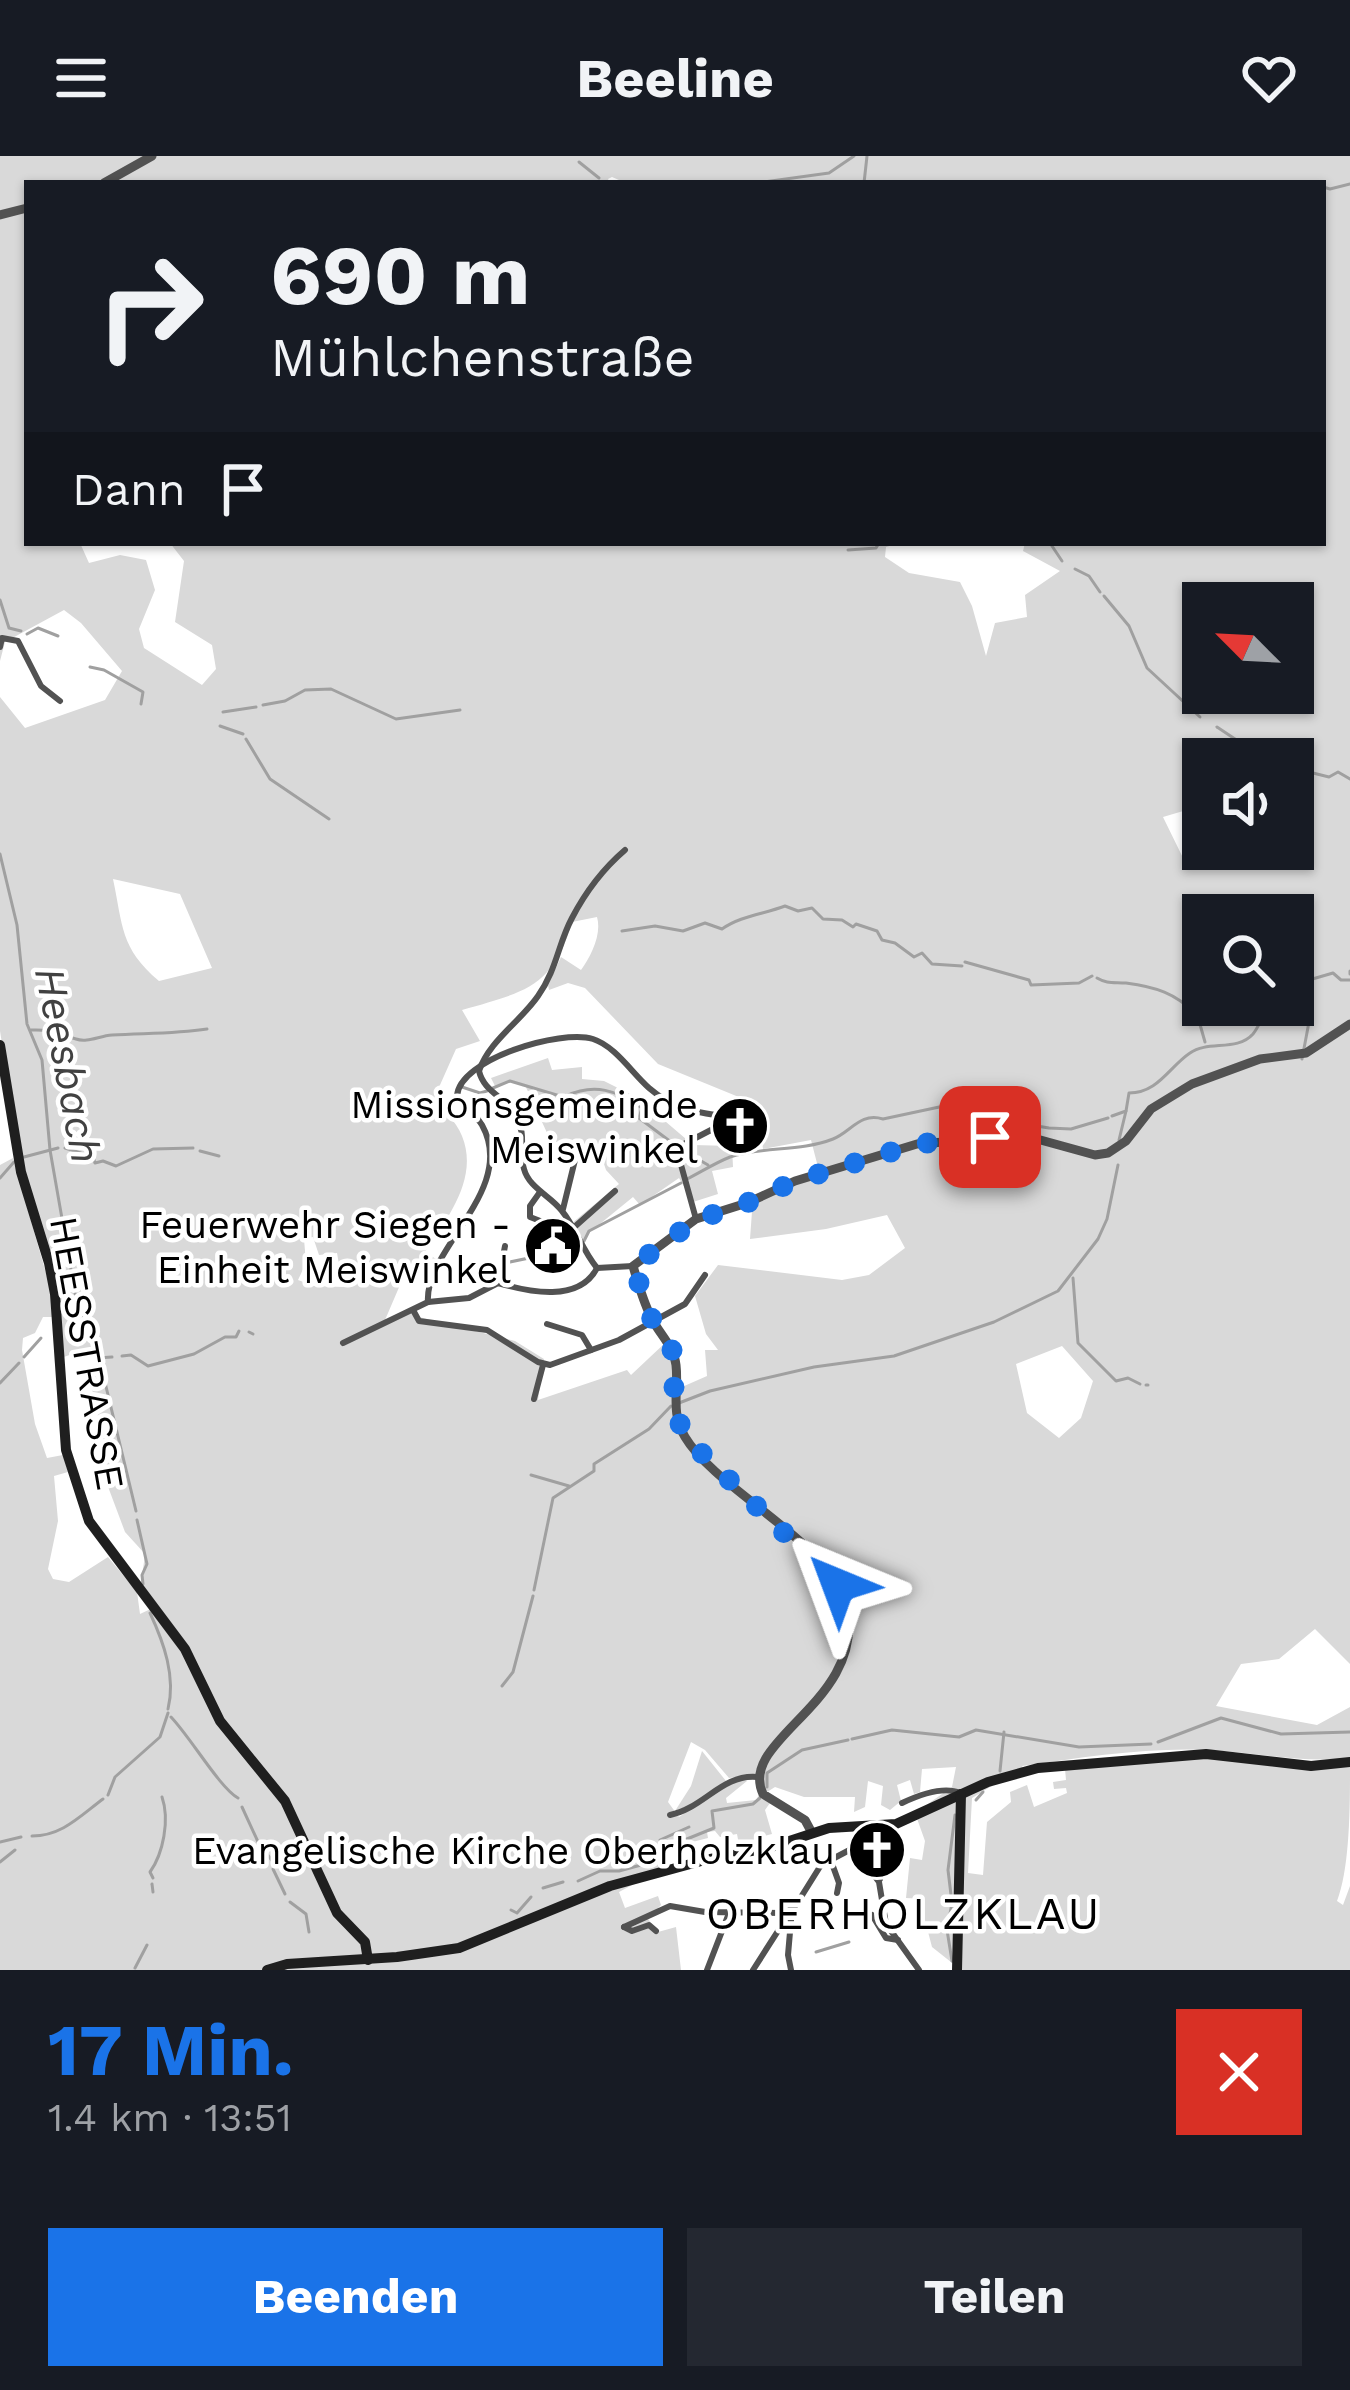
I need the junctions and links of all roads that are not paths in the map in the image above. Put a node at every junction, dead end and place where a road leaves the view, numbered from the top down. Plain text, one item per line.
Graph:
1 (152, 156) edge
2 (109, 180) edge
3 (0, 647) edge
4 (60, 700) dead end
5 (625, 850) dead end
6 (1350, 1024) edge
7 (0, 1045) edge
8 (480, 1064) junction
9 (575, 1160) dead end
10 (615, 1191) dead end
11 (540, 1192) junction
12 (562, 1211) junction
13 (696, 1220) junction
14 (573, 1233) junction
15 (505, 1246) dead end
16 (633, 1266) junction
17 (597, 1268) junction
18 (705, 1275) dead end
19 (498, 1283) junction
20 (428, 1302) junction
21 (412, 1310) junction
22 (653, 1322) junction
23 (547, 1324) dead end
24 (343, 1343) dead end
25 (591, 1350) junction
26 (543, 1365) junction
27 (534, 1399) dead end
28 (1350, 1762) edge
29 (757, 1777) junction
30 (961, 1794) junction
31 (946, 1802) junction
32 (902, 1803) dead end
33 (963, 1814) junction
34 (670, 1815) dead end
35 (859, 1828) junction
36 (892, 1832) dead end
37 (812, 1833) junction
38 (859, 1845) junction
39 (830, 1858) junction
40 (879, 1882) junction
41 (837, 1893) dead end
42 (788, 1911) junction
43 (729, 1913) junction
44 (872, 1915) dead end
45 (656, 1931) dead end
46 (898, 1940) junction
47 (368, 1943) junction
48 (397, 1957) junction
49 (369, 1959) junction
50 (267, 1970) edge
51 (707, 1970) edge
52 (753, 1970) edge
53 (791, 1970) edge
54 (919, 1970) edge
55 (957, 1970) edge

1 - 2 street
3 - 4 street
5 - 8 street
6 - 13 street
7 - 47 main road, HEESSTRASSE
8 - 11 street
8 - 13 street
8 - 20 street
9 - 12 street
10 - 14 street
11 - 12 street
11 - 14 street
12 - 14 street
13 - 16 street
14 - 17 street
15 - 19 street
16 - 17 street
16 - 22 street
17 - 19 street
18 - 22 street
19 - 20 street
20 - 21 street
21 - 24 street
21 - 26 street
22 - 25 street
22 - 29 street
23 - 25 street
25 - 26 street
26 - 27 street
28 - 30 main road
29 - 34 street
29 - 37 street
30 - 31 main road
30 - 32 street
30 - 33 main road
31 - 33 main road
31 - 35 main road
33 - 55 main road
35 - 37 main road
35 - 38 street
36 - 40 street
37 - 48 main road
38 - 39 street
38 - 40 street
39 - 41 street
39 - 42 street
40 - 46 street
42 - 43 street
42 - 52 street
42 - 53 street
43 - 45 street
43 - 51 street
44 - 46 street
46 - 54 street
47 - 48 main road
47 - 49 main road
48 - 49 main road
49 - 50 main road

